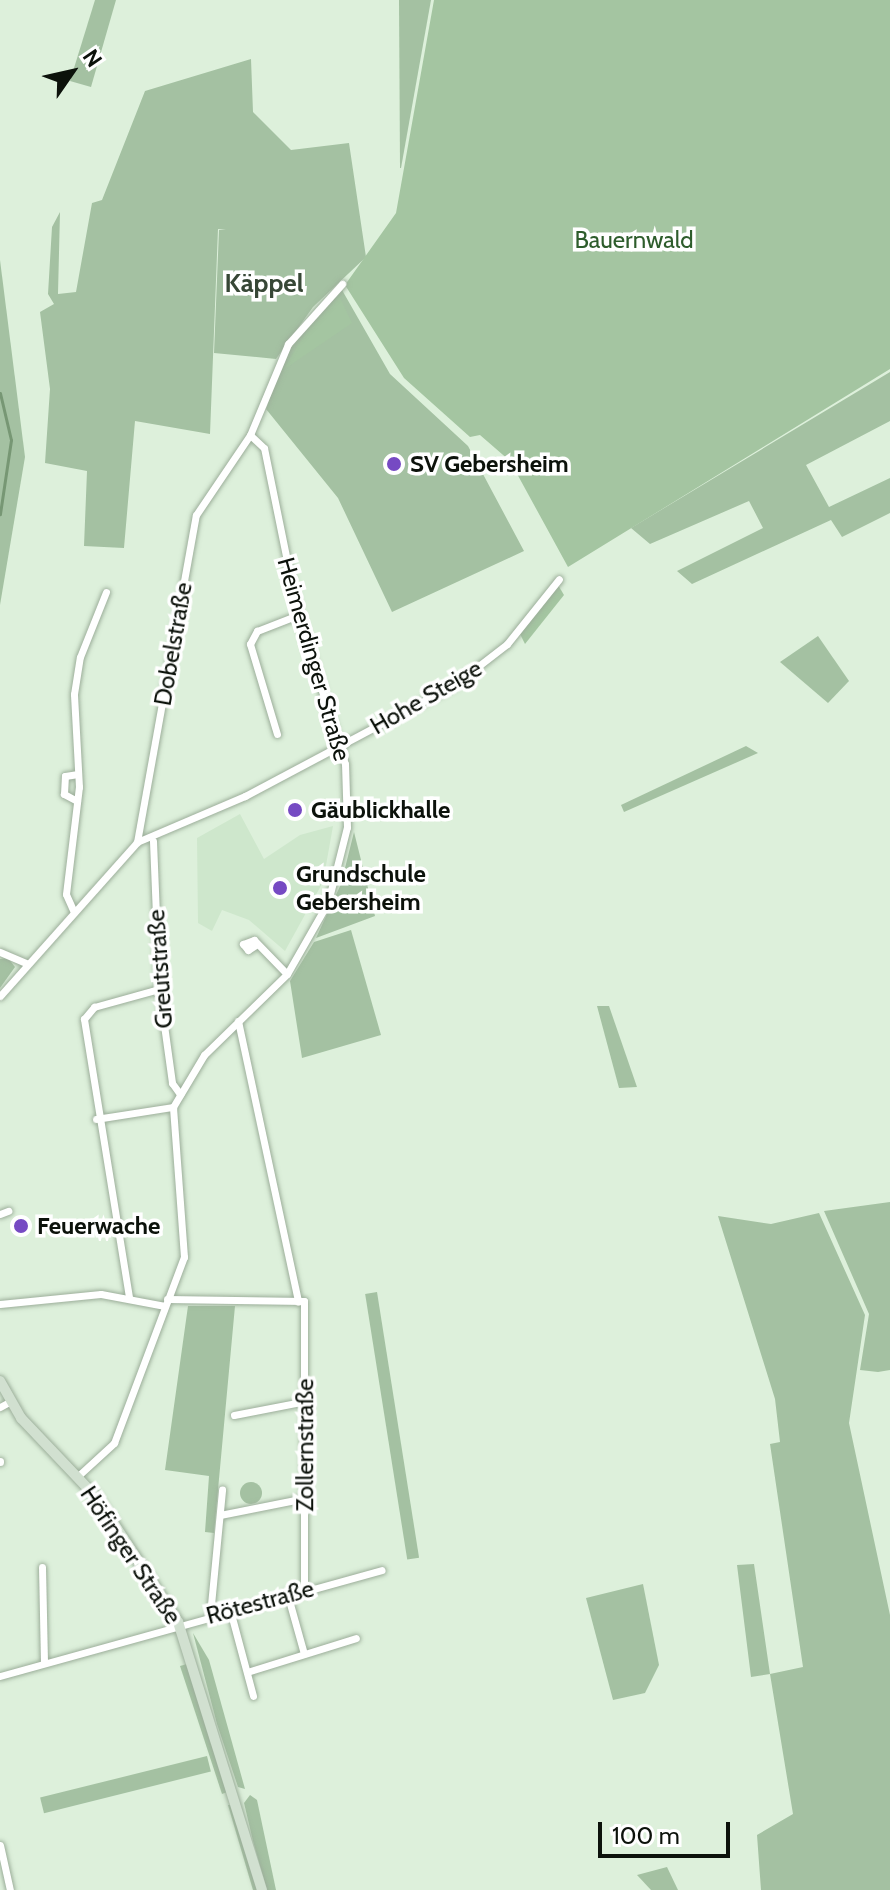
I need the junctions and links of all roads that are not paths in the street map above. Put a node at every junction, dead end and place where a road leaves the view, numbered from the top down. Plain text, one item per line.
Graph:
1 (342, 284) dead end
2 (250, 435) junction
3 (559, 579) dead end
4 (106, 592) dead end
5 (298, 615) junction
6 (277, 734) dead end
7 (340, 746) junction
8 (78, 774) junction
9 (77, 801) junction
10 (153, 841) junction
11 (137, 842) junction
12 (73, 910) junction
13 (257, 944) dead end
14 (0, 952) edge
15 (28, 964) junction
16 (287, 974) junction
17 (159, 989) junction
18 (0, 996) edge
19 (238, 1021) junction
20 (180, 1094) junction
21 (173, 1107) junction
22 (96, 1119) junction
23 (129, 1297) junction
24 (166, 1302) junction
25 (301, 1302) junction
26 (0, 1304) edge
27 (0, 1381) edge
28 (11, 1401) junction
29 (306, 1401) junction
30 (0, 1407) edge
31 (234, 1415) dead end
32 (78, 1476) junction
33 (222, 1490) dead end
34 (305, 1498) junction
35 (220, 1515) junction
36 (42, 1567) dead end
37 (382, 1570) dead end
38 (304, 1589) junction
39 (287, 1593) junction
40 (230, 1610) junction
41 (210, 1615) junction
42 (178, 1622) junction
43 (356, 1638) dead end
44 (304, 1654) junction
45 (44, 1663) junction
46 (247, 1672) junction
47 (0, 1676) edge
48 (253, 1696) dead end
49 (0, 1845) edge
50 (10, 1890) edge
51 (262, 1890) edge

1 - 2 street, Dobelstraße
2 - 5 street, Heimerdinger Straße
2 - 11 street, Dobelstraße
3 - 7 street, Hohe Steige
4 - 8 street
5 - 6 street
5 - 7 street, Heimerdinger Straße
7 - 10 street, Hohe Steige
7 - 16 street, Heimerdinger Straße
8 - 9 street
8 - 9 street
9 - 12 street
10 - 11 street, Hohe Steige
10 - 17 street, Greutstraße
11 - 12 street
12 - 15 street
13 - 16 street
14 - 15 street
15 - 18 street
16 - 19 street, Heimerdinger Straße
17 - 20 street, Greutstraße
17 - 22 street
19 - 20 street, Heimerdinger Straße
19 - 25 street, Zollernstraße
20 - 21 street, Heimerdinger Straße
21 - 22 street
21 - 24 street
22 - 23 street
23 - 24 street
23 - 26 street
24 - 25 street
24 - 32 street
25 - 29 street, Zollernstraße
27 - 28 street, Höfinger Straße
28 - 30 street
28 - 32 street, Höfinger Straße
29 - 31 street
29 - 34 street, Zollernstraße
32 - 42 street, Höfinger Straße
33 - 35 street
34 - 35 street
34 - 38 street, Zollernstraße
35 - 41 street
36 - 45 street
37 - 38 street, Rötestraße
38 - 39 street, Rötestraße
39 - 40 street, Rötestraße
39 - 44 street
40 - 41 street, Rötestraße
40 - 46 street
41 - 42 street, Rötestraße
42 - 45 street, Rötestraße
42 - 51 street, Höfinger Straße
43 - 44 street
44 - 46 street
45 - 47 street, Rötestraße
46 - 48 street
49 - 50 street

